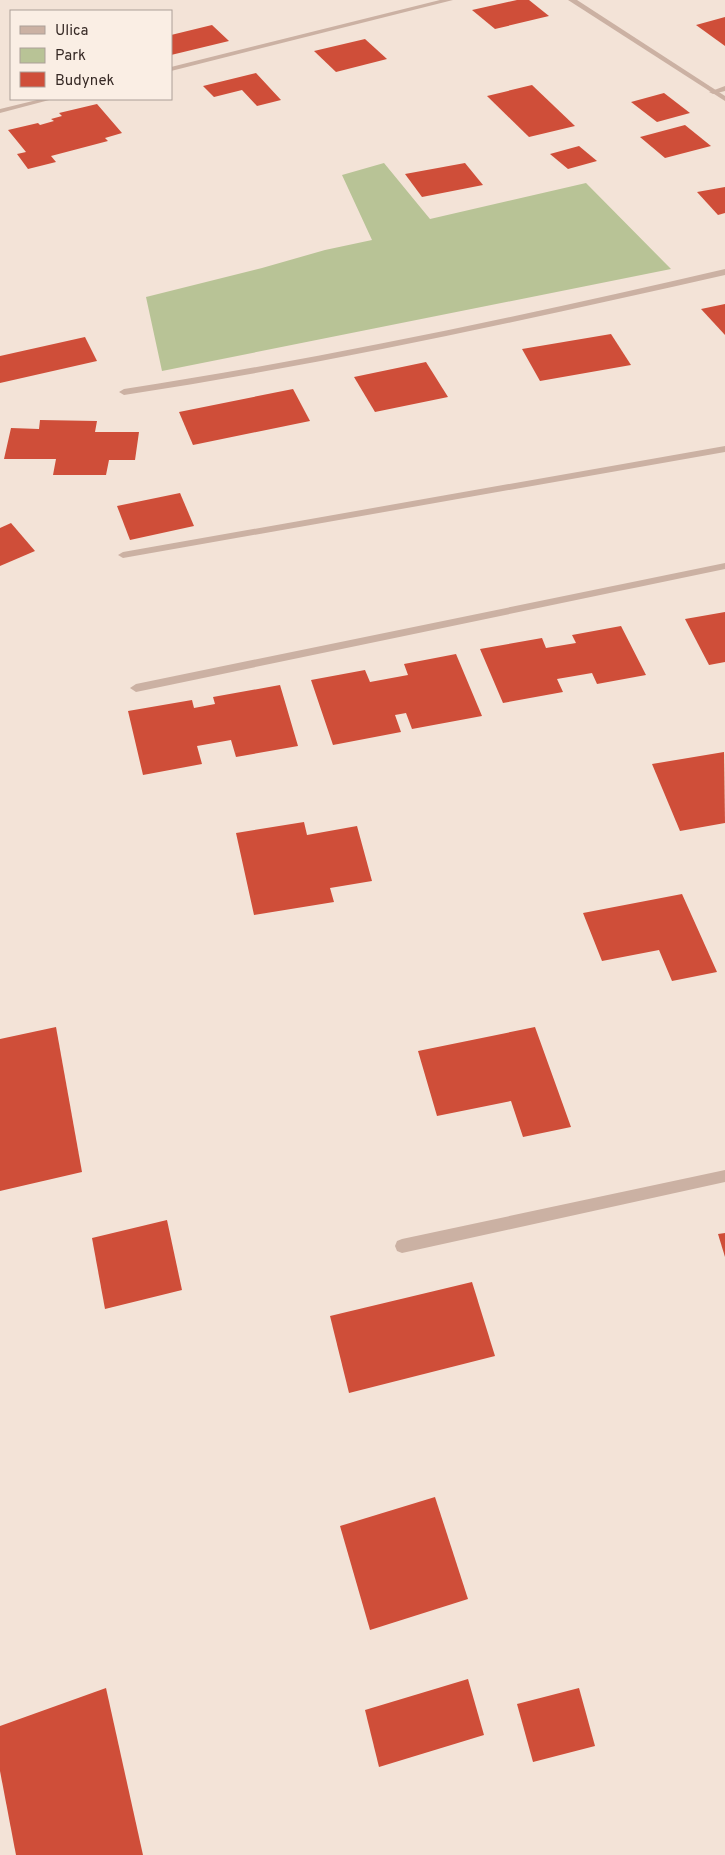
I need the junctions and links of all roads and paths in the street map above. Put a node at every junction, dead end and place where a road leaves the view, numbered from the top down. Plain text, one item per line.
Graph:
1 (449, 0) edge
2 (572, 0) edge
3 (172, 69) edge
4 (725, 88) edge
5 (713, 92) junction
6 (725, 99) edge
7 (45, 100) edge
8 (0, 111) edge
9 (725, 272) edge
10 (124, 392) dead end
11 (725, 449) edge
12 (123, 555) dead end
13 (725, 566) edge
14 (136, 688) dead end
15 (725, 1176) edge
16 (402, 1246) dead end

1 - 3 street
2 - 5 street
4 - 5 street
5 - 6 street
7 - 8 street
9 - 10 street
11 - 12 street
13 - 14 street
15 - 16 street

